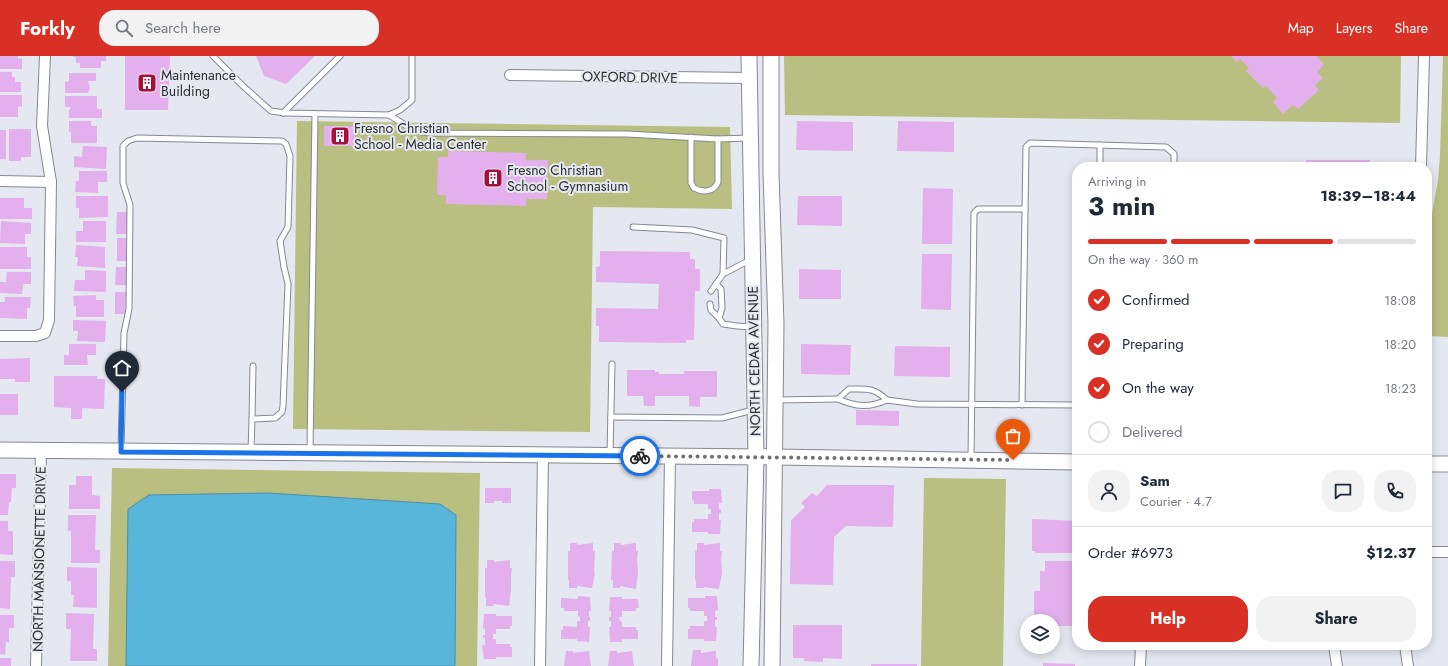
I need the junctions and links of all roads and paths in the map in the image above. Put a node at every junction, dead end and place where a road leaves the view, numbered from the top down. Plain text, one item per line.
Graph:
1 (45, 56) edge
2 (213, 56) edge
3 (340, 56) edge
4 (412, 56) edge
5 (750, 56) edge
6 (771, 56) edge
7 (1424, 56) edge
8 (510, 75) dead end
9 (750, 78) junction
10 (283, 113) junction
11 (315, 114) junction
12 (389, 114) junction
13 (691, 137) junction
14 (750, 138) junction
15 (718, 139) junction
16 (1100, 145) junction
17 (1100, 162) edge
18 (1174, 162) edge
19 (1421, 162) edge
20 (771, 172) junction
21 (0, 181) edge
22 (51, 182) junction
23 (1025, 209) junction
24 (633, 227) dead end
25 (752, 259) junction
26 (723, 274) junction
27 (716, 284) junction
28 (711, 291) dead end
29 (710, 304) dead end
30 (719, 318) junction
31 (754, 327) junction
32 (0, 336) edge
33 (612, 364) dead end
34 (253, 366) dead end
35 (838, 399) junction
36 (776, 400) junction
37 (887, 400) junction
38 (971, 404) junction
39 (1022, 405) junction
40 (1072, 405) edge
41 (755, 409) junction
42 (611, 417) junction
43 (252, 419) junction
44 (0, 450) edge
45 (41, 451) junction
46 (121, 452) junction
47 (251, 453) junction
48 (310, 453) junction
49 (544, 455) junction
50 (610, 455) junction
51 (670, 456) junction
52 (756, 456) junction
53 (776, 456) junction
54 (971, 460) junction
55 (1072, 462) edge
56 (1432, 464) edge
57 (1448, 464) edge
58 (1432, 552) edge
59 (1448, 552) edge
60 (1141, 650) edge
61 (1334, 650) edge
62 (1406, 650) edge
63 (36, 666) edge
64 (540, 666) edge
65 (667, 666) edge
66 (751, 666) edge
67 (772, 666) edge
68 (1140, 666) edge
69 (1336, 666) edge
70 (1408, 666) edge

1 - 22 street
2 - 10 lane
3 - 10 lane
4 - 12 lane
5 - 9 main road, NORTH CEDAR AVENUE
6 - 20 main road, NORTH CEDAR AVENUE
7 - 19 street
8 - 9 street, OXFORD DRIVE
9 - 14 main road, NORTH CEDAR AVENUE
9 - 20 main road
10 - 11 lane
11 - 12 lane
11 - 48 lane
12 - 13 lane
13 - 15 lane
13 - 15 lane
14 - 15 lane
14 - 25 main road, NORTH CEDAR AVENUE
16 - 17 lane
16 - 18 lane
16 - 23 lane
20 - 36 main road, NORTH CEDAR AVENUE
21 - 22 street
22 - 32 street
23 - 38 lane
23 - 39 lane
24 - 26 lane
25 - 26 lane
25 - 31 main road, NORTH CEDAR AVENUE
26 - 27 lane
27 - 28 lane
27 - 30 lane
29 - 30 lane
30 - 31 lane
31 - 41 main road, NORTH CEDAR AVENUE
33 - 42 lane
34 - 43 lane
35 - 36 lane
35 - 37 lane
35 - 37 lane
36 - 53 main road, NORTH CEDAR AVENUE
37 - 38 lane
38 - 39 lane
38 - 54 lane
39 - 40 lane
41 - 42 lane
41 - 52 main road, NORTH CEDAR AVENUE
42 - 50 lane
43 - 46 lane
43 - 47 lane
44 - 45 main road
45 - 46 main road
45 - 63 street, NORTH MANSIONETTE DRIVE
46 - 47 main road
47 - 48 main road
48 - 49 main road
49 - 50 main road
49 - 64 street
50 - 51 main road
51 - 52 main road
51 - 65 street
52 - 53 main road
52 - 66 main road, NORTH CEDAR AVENUE
53 - 54 main road
53 - 67 main road, NORTH CEDAR AVENUE
54 - 55 main road
56 - 57 main road
58 - 59 street
60 - 68 street
61 - 69 street
62 - 70 street

